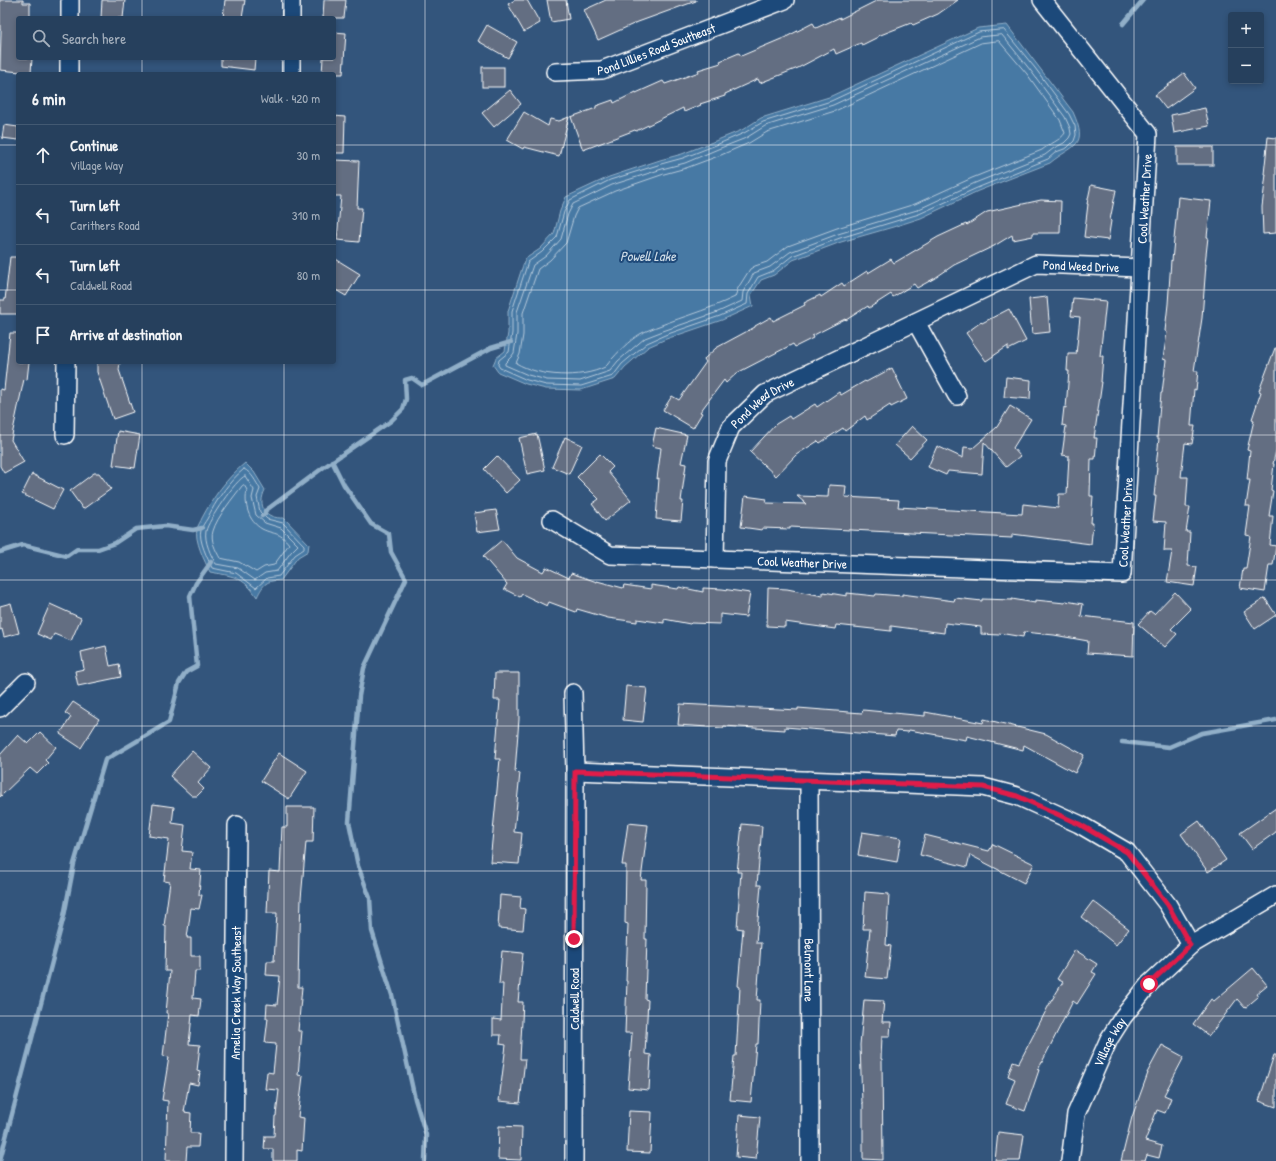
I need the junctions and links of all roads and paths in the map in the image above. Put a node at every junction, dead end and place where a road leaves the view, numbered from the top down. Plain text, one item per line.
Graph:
1 (70, 0) edge
2 (291, 0) edge
3 (785, 0) edge
4 (1042, 0) edge
5 (752, 6) edge
6 (70, 16) edge
7 (291, 16) edge
8 (69, 60) edge
9 (291, 60) edge
10 (69, 72) edge
11 (291, 72) edge
12 (555, 72) dead end
13 (1140, 268) junction
14 (916, 322) junction
15 (66, 364) edge
16 (957, 396) dead end
17 (65, 435) dead end
18 (552, 520) dead end
19 (716, 559) junction
20 (26, 682) dead end
21 (573, 693) dead end
22 (0, 708) edge
23 (575, 771) junction
24 (809, 780) junction
25 (237, 825) dead end
26 (1276, 895) edge
27 (1190, 945) junction
28 (234, 1161) edge
29 (574, 1161) edge
30 (810, 1161) edge
31 (1070, 1161) edge

1 - 6 street
2 - 7 street
3 - 5 street, Pond Lillies Road Southeast
4 - 13 street, Cool Weather Drive
5 - 12 street, Pond Lillies Road Southeast
8 - 10 street
9 - 11 street
13 - 14 street, Pond Weed Drive
13 - 19 street, Cool Weather Drive
14 - 16 street
14 - 19 street, Pond Weed Drive
15 - 17 street
18 - 19 street, Cool Weather Drive
20 - 22 street
21 - 23 street, Caldwell Road
23 - 24 street
23 - 29 street, Caldwell Road
24 - 27 street
24 - 30 street, Belmont Lane
25 - 28 street, Amelia Creek Way Southeast
26 - 27 street, Village Way
27 - 31 street, Village Way

